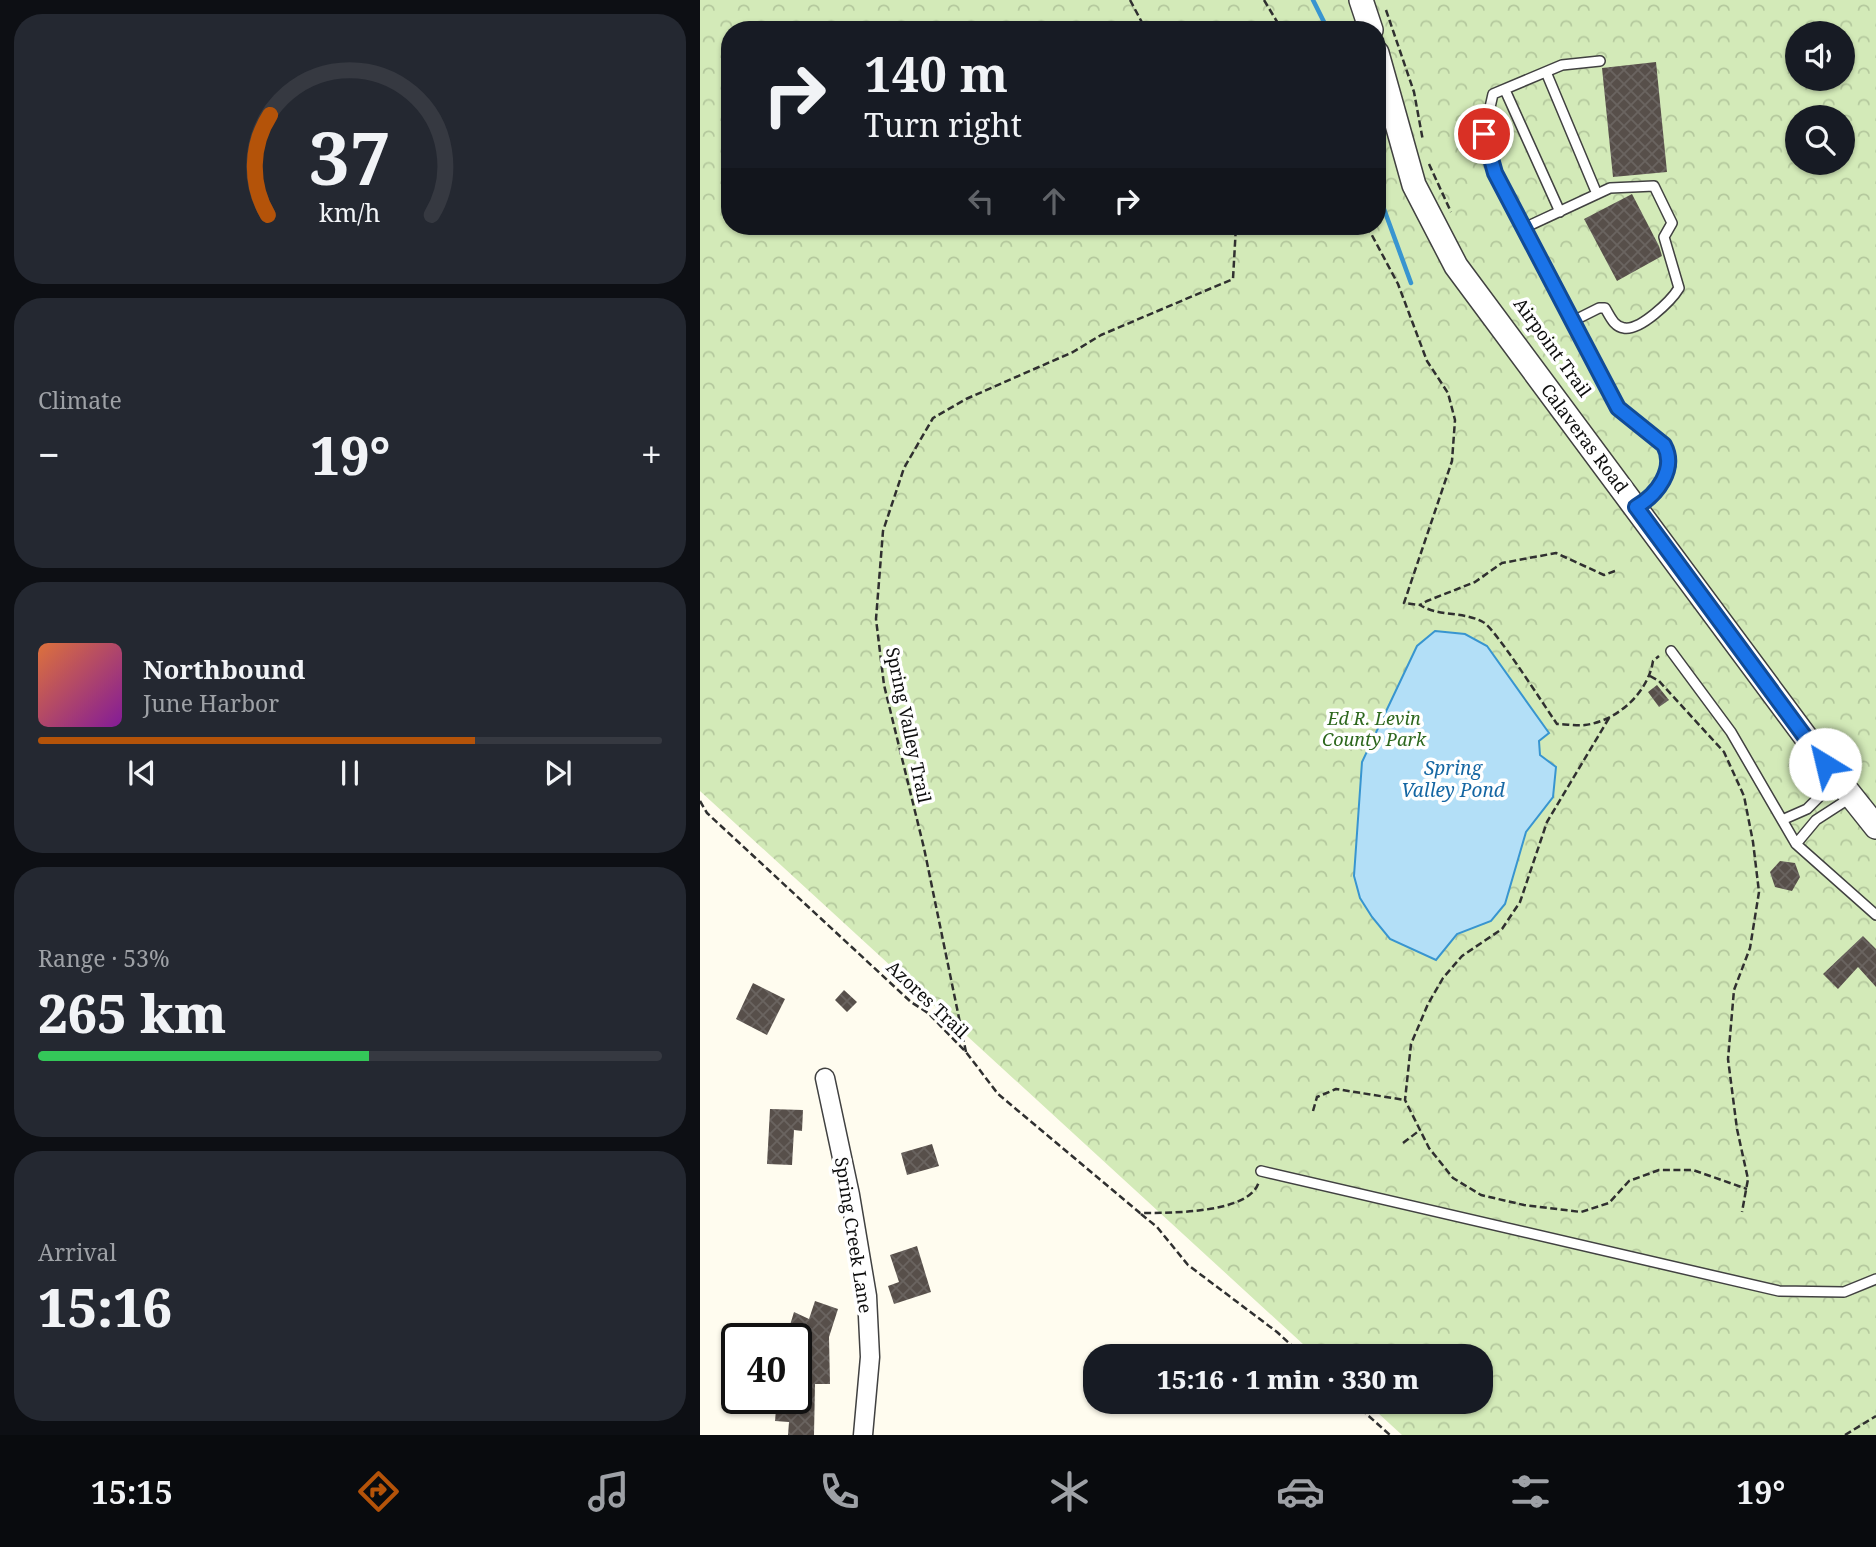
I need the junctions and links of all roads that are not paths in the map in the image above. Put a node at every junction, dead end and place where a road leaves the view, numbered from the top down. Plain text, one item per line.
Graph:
1 (1361, 0) edge
2 (1368, 21) edge
3 (1600, 61) dead end
4 (1546, 72) junction
5 (1386, 85) edge
6 (1505, 90) junction
7 (1597, 194) junction
8 (1560, 212) junction
9 (1524, 228) junction
10 (1573, 321) junction
11 (1636, 507) junction
12 (1671, 651) dead end
13 (1844, 788) junction
14 (1783, 820) junction
15 (1876, 827) edge
16 (1796, 844) junction
17 (1876, 915) edge
18 (825, 1078) dead end
19 (1261, 1171) road end
20 (1876, 1279) edge
21 (863, 1435) edge

1 - 2 street
3 - 4 lane
4 - 6 lane
4 - 7 lane
5 - 11 street, Calaveras Road
6 - 8 lane
6 - 9 lane
7 - 8 lane
7 - 10 lane
8 - 9 lane
9 - 10 lane
10 - 11 lane
11 - 13 street, Calaveras Road
12 - 14 lane
13 - 14 lane
13 - 15 street, Calaveras Road
13 - 16 lane
14 - 16 lane
16 - 17 lane
18 - 21 street, Spring Creek Lane
19 - 20 lane

